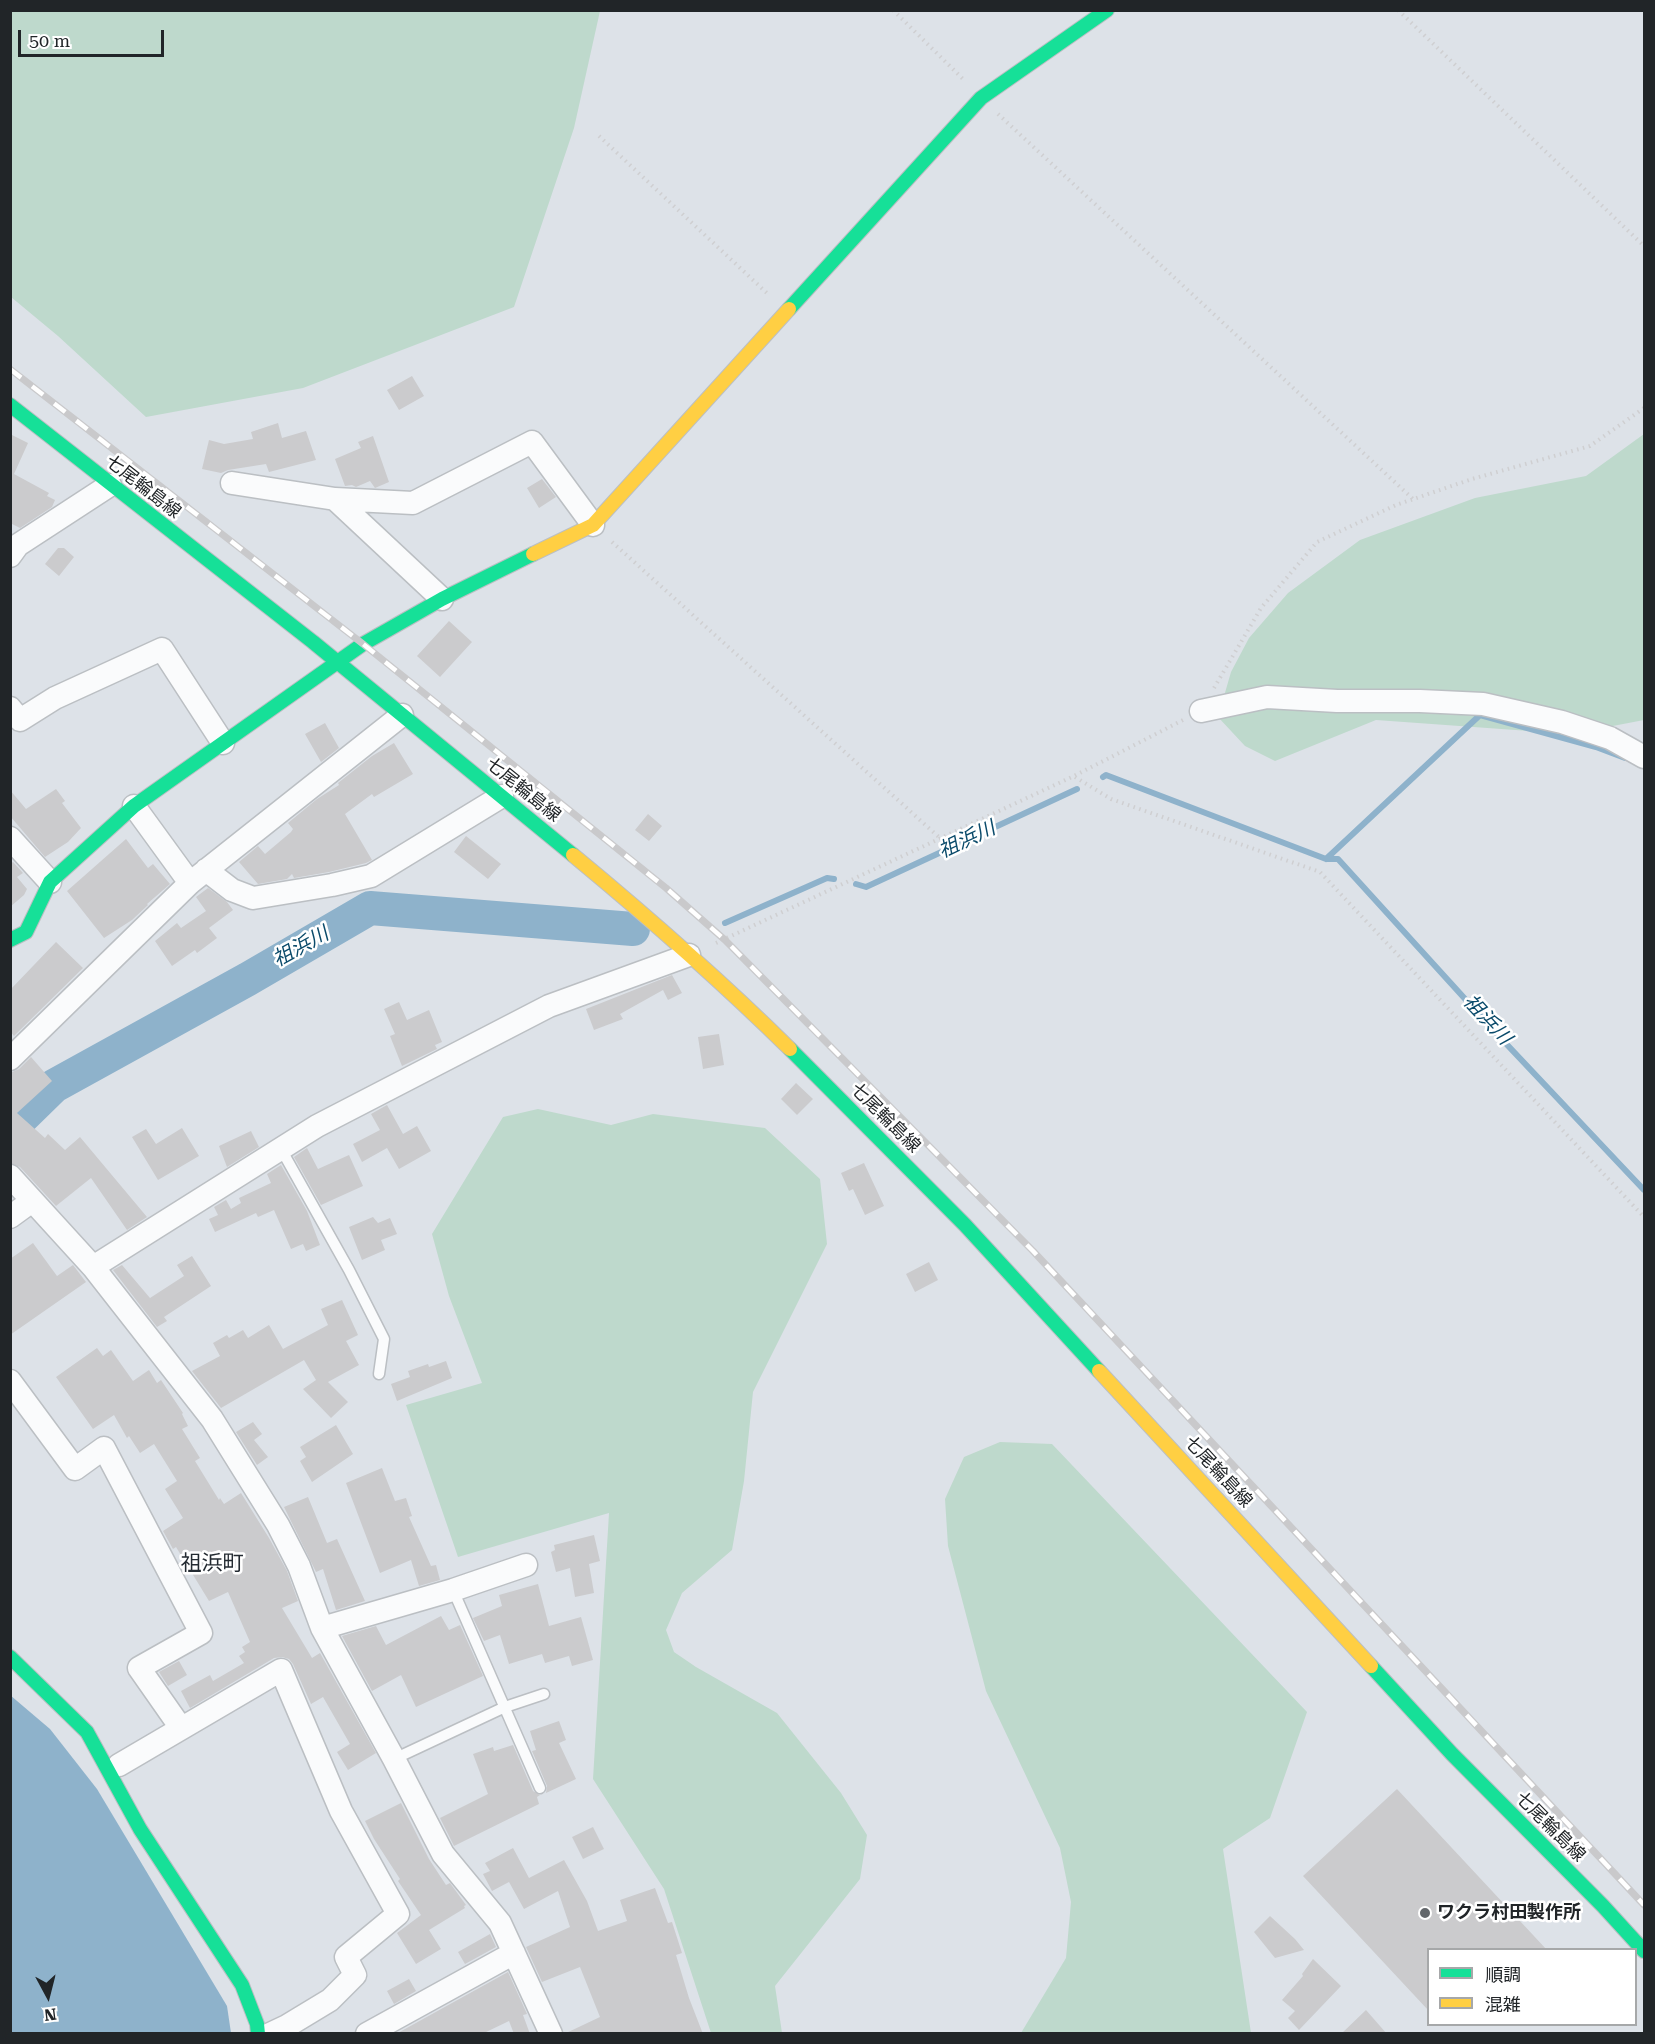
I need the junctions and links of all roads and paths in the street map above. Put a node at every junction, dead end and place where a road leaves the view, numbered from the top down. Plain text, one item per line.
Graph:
1 (893, 10) edge
2 (1107, 10) edge
3 (1398, 10) edge
4 (981, 98) junction
5 (599, 136) dead end
6 (1644, 246) edge
7 (787, 312) junction
8 (10, 405) edge
9 (1644, 408) edge
10 (232, 483) dead end
11 (110, 485) junction
12 (335, 499) junction
13 (1413, 499) junction
14 (593, 525) junction
15 (10, 556) edge
16 (442, 599) junction
17 (337, 662) junction
18 (10, 708) edge
19 (1201, 711) junction
20 (402, 715) junction
21 (223, 743) junction
22 (1644, 757) edge
23 (1074, 776) junction
24 (502, 796) junction
25 (134, 806) junction
26 (10, 837) edge
27 (941, 839) junction
28 (198, 877) junction
29 (50, 882) junction
30 (10, 940) edge
31 (689, 955) junction
32 (10, 1059) edge
33 (281, 1149) junction
34 (10, 1176) edge
35 (32, 1201) junction
36 (10, 1217) edge
37 (1644, 1217) edge
38 (93, 1267) junction
39 (379, 1374) dead end
40 (10, 1381) edge
41 (526, 1565) dead end
42 (453, 1590) junction
43 (322, 1628) junction
44 (10, 1657) edge
45 (544, 1694) dead end
46 (505, 1707) junction
47 (181, 1728) junction
48 (394, 1759) junction
49 (119, 1765) dead end
50 (540, 1788) dead end
51 (1644, 1951) edge
52 (514, 1953) junction
53 (258, 2034) edge
54 (270, 2034) edge
55 (367, 2034) edge
56 (551, 2034) edge

1 - 4 path
2 - 4 main road
3 - 6 path
4 - 7 main road
4 - 13 path
5 - 7 path
7 - 14 main road
8 - 11 main road, 七尾輪島線
9 - 13 path
10 - 12 street
11 - 15 street
11 - 17 main road, 七尾輪島線
12 - 14 street
12 - 16 street
13 - 19 path
14 - 16 main road
14 - 27 path
16 - 17 main road
17 - 20 main road, 七尾輪島線
17 - 21 main road
18 - 21 street
19 - 22 street
19 - 23 path
20 - 24 main road, 七尾輪島線
20 - 28 street
21 - 25 main road
23 - 27 path
23 - 37 path
24 - 28 street
24 - 31 main road, 七尾輪島線
25 - 28 street
25 - 29 main road
26 - 29 street
27 - 31 path
28 - 32 street
29 - 30 main road
31 - 33 street
31 - 51 main road, 七尾輪島線
33 - 38 street
33 - 39 lane
34 - 35 street
35 - 36 street
35 - 38 street
38 - 43 street
40 - 47 street
41 - 42 street
42 - 43 street
42 - 46 lane
43 - 48 street
44 - 53 main road
45 - 46 lane
46 - 48 lane
46 - 50 lane
47 - 49 street
47 - 54 street
48 - 52 street
52 - 55 street
52 - 56 street

